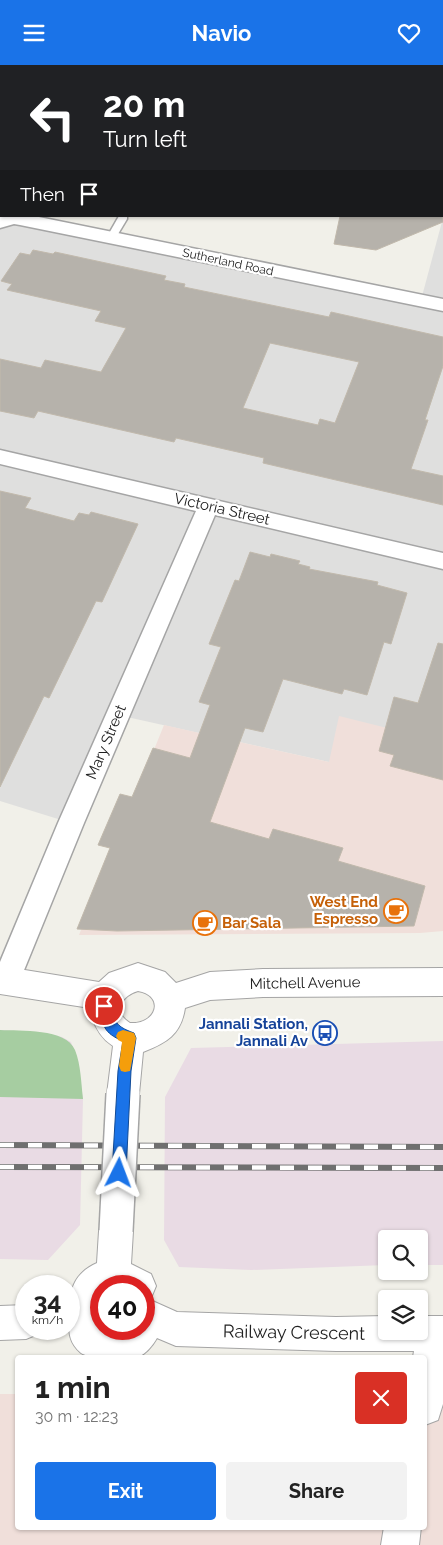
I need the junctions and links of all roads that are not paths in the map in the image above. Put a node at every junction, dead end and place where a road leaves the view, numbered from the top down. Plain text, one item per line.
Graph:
1 (123, 217) edge
2 (7, 220) edge
3 (112, 237) junction
4 (443, 305) edge
5 (0, 457) edge
6 (209, 505) junction
7 (443, 561) edge
8 (3, 980) edge
9 (443, 982) edge
10 (107, 997) junction
11 (169, 999) junction
12 (129, 1038) junction
13 (129, 1275) edge
14 (90, 1289) edge
15 (80, 1306) edge
16 (155, 1316) edge
17 (15, 1322) edge
18 (0, 1323) edge
19 (80, 1323) edge
20 (438, 1333) edge
21 (90, 1337) edge
22 (93, 1340) edge
23 (132, 1340) edge
24 (427, 1396) edge
25 (403, 1530) edge
26 (400, 1545) edge

1 - 3 lane
2 - 3 street, Sutherland Road
3 - 4 street, Sutherland Road
5 - 6 street, Victoria Street
6 - 7 street, Victoria Street
6 - 8 street, Mary Street
8 - 10 street
9 - 11 street, Mitchell Avenue
10 - 11 street
10 - 12 street
11 - 12 street
12 - 13 street, bridge
14 - 15 street
16 - 20 street, Railway Crescent
17 - 18 street
19 - 21 street
20 - 24 street
22 - 23 street
25 - 26 street

